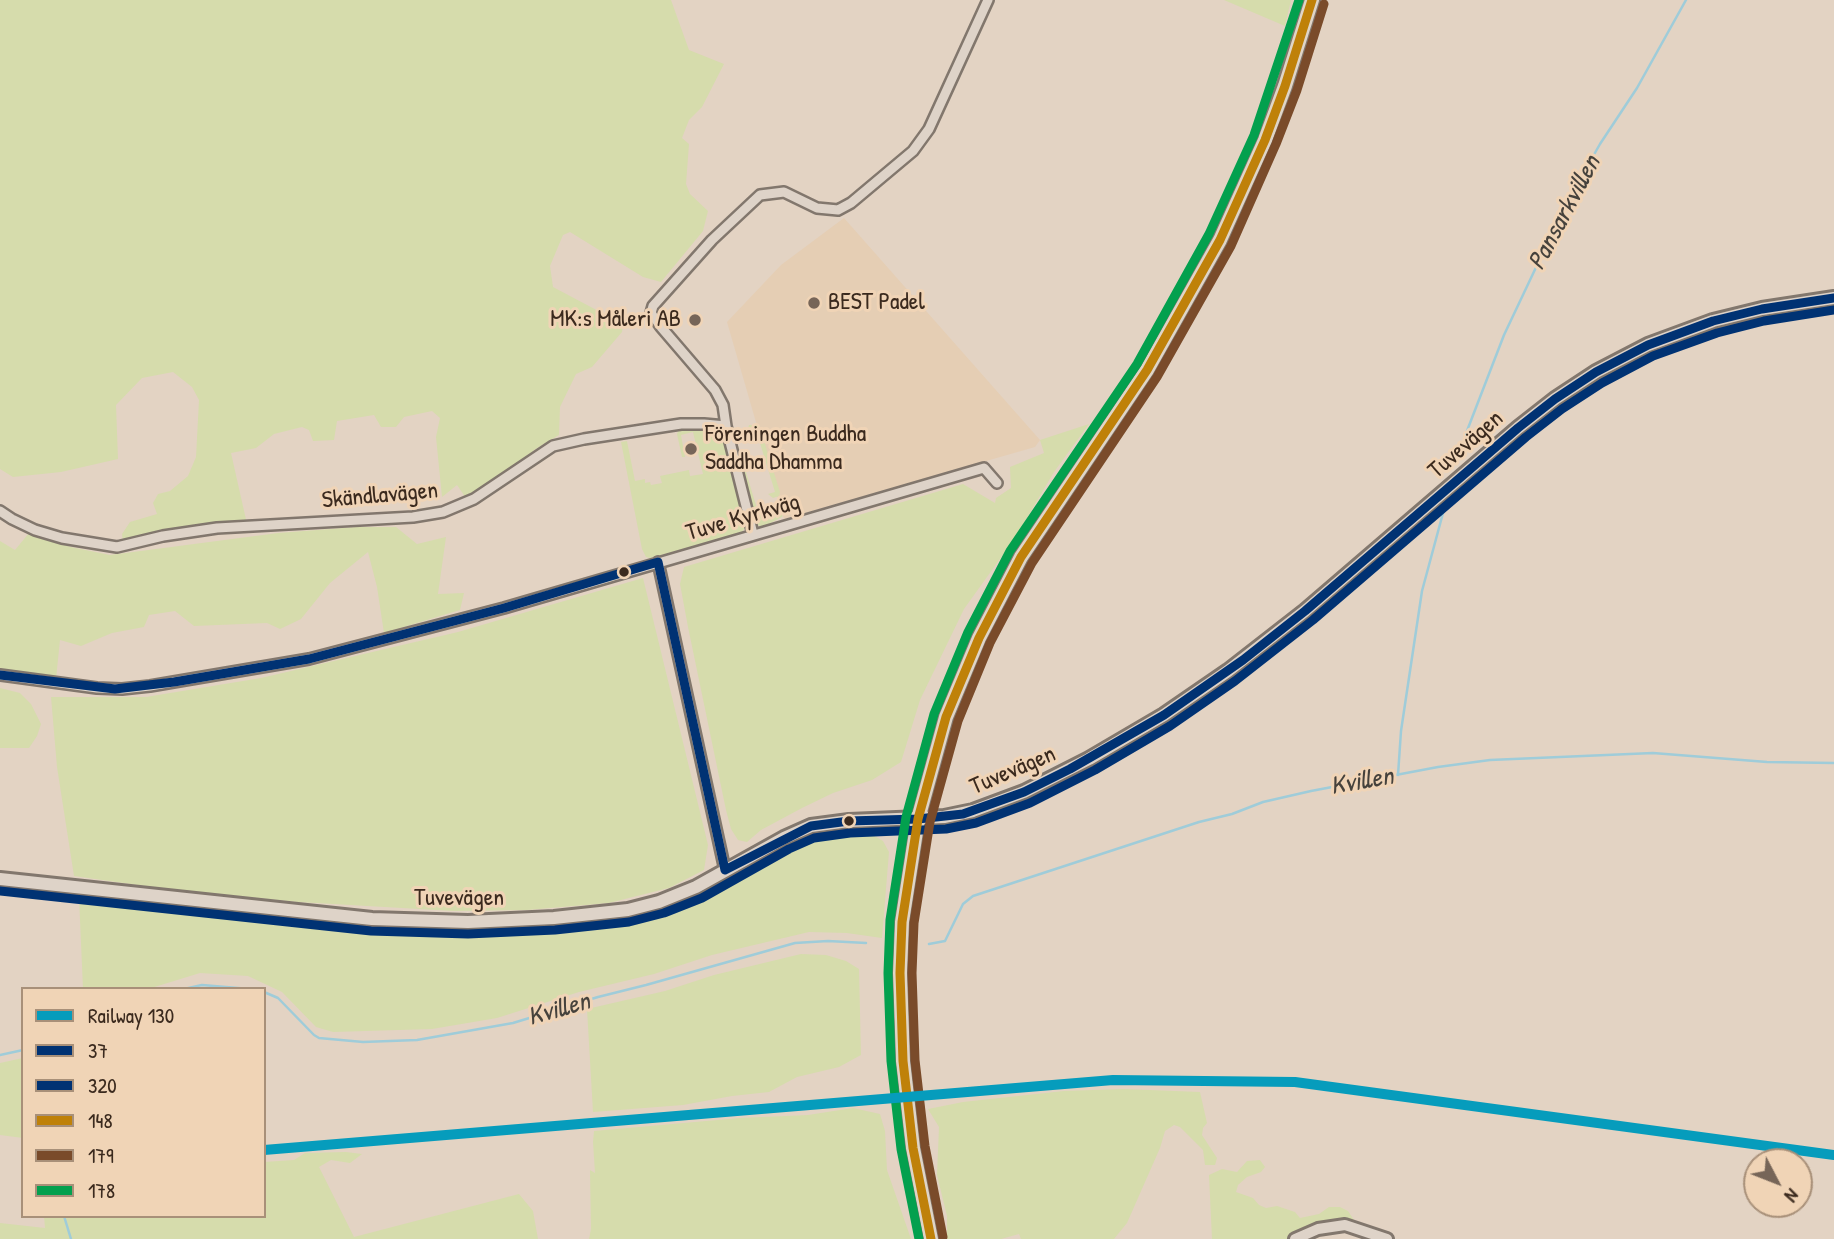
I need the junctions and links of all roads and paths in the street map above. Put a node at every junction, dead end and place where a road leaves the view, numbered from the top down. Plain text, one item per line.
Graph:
1 (988, 0) edge
2 (1312, 0) edge
3 (1834, 298) edge
4 (726, 426) junction
5 (997, 483) dead end
6 (0, 511) edge
7 (753, 534) junction
8 (658, 562) junction
9 (0, 676) edge
10 (918, 819) junction
11 (725, 870) junction
12 (0, 879) edge
13 (931, 1239) edge
14 (1295, 1239) edge
15 (1387, 1239) edge

1 - 4 street
2 - 10 highway
3 - 10 main road, Tuvevägen
4 - 6 street, Skändlavägen
4 - 7 street
5 - 7 street, Tuve Kyrkväg
7 - 8 street, Tuve Kyrkväg
8 - 9 street, Tuve Kyrkväg
8 - 11 street
10 - 11 main road, Tuvevägen
10 - 13 highway
11 - 12 main road, Tuvevägen
14 - 15 street

